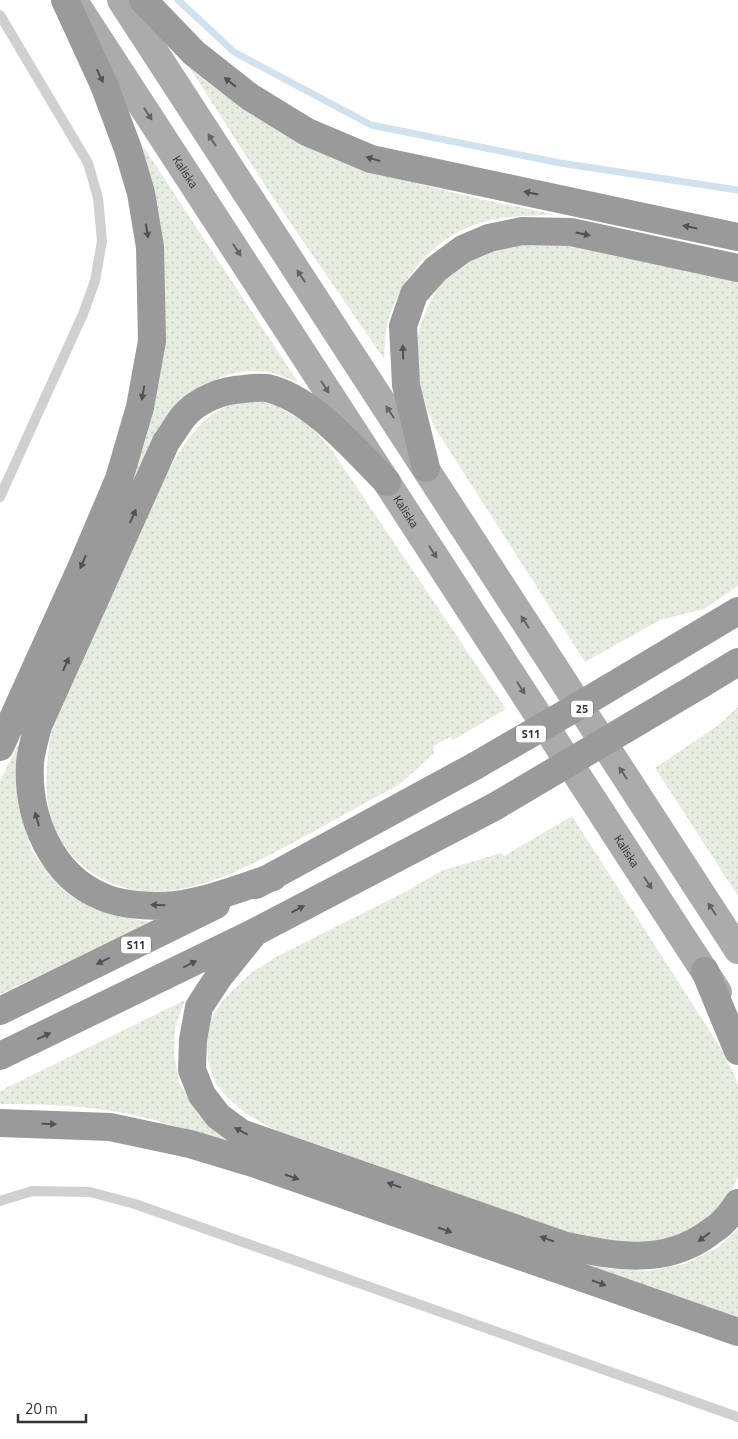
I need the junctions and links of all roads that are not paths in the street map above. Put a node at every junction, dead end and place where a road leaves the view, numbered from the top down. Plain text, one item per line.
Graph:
1 (65, 0) edge
2 (74, 0) edge
3 (121, 0) edge
4 (143, 0) edge
5 (0, 15) edge
6 (738, 237) edge
7 (738, 268) edge
8 (426, 468) junction
9 (387, 482) junction
10 (0, 497) edge
11 (738, 610) edge
12 (738, 662) edge
13 (0, 747) edge
14 (272, 877) junction
15 (255, 932) junction
16 (738, 950) edge
17 (704, 971) junction
18 (0, 1011) edge
19 (738, 1022) edge
20 (738, 1051) edge
21 (0, 1056) edge
22 (0, 1123) edge
23 (0, 1201) edge
24 (738, 1203) edge
25 (738, 1332) edge
26 (738, 1417) edge

1 -> 13 highway
2 -> 9 main road, Kaliska
8 -> 3 main road
6 -> 4 highway
5 - 10 lane
8 -> 7 highway
16 -> 8 main road, 25
14 -> 9 highway
9 -> 17 main road, Kaliska
11 - 14 highway, S11, bridge
15 -> 12 highway, bridge
14 -> 18 highway, S11
21 -> 15 highway
24 -> 15 highway
17 - 19 main road, Kaliska
17 - 20 highway
22 -> 25 highway
23 - 26 lane

